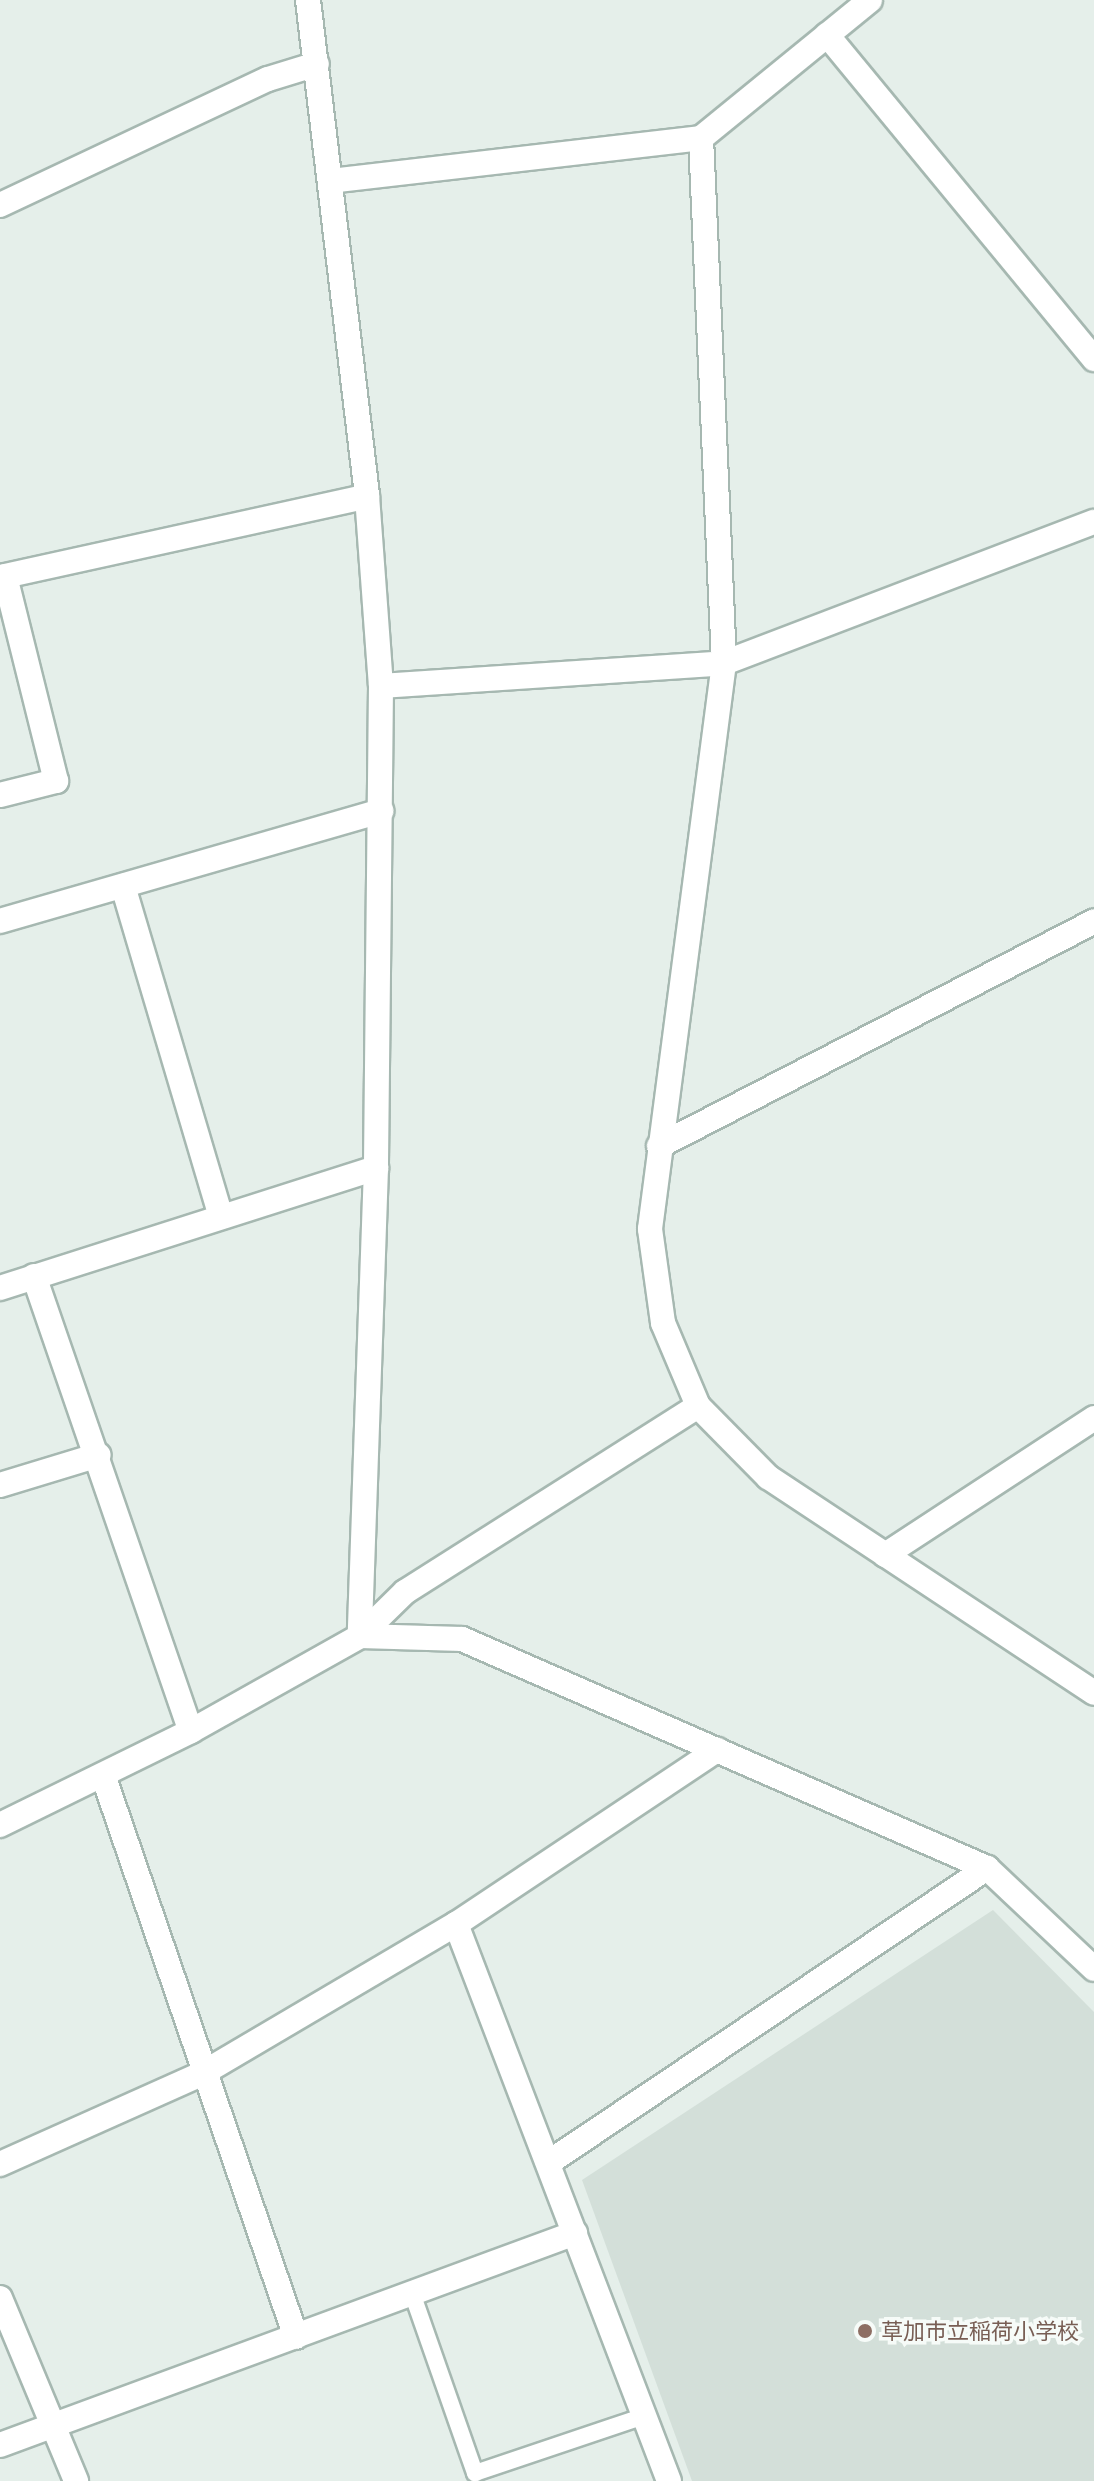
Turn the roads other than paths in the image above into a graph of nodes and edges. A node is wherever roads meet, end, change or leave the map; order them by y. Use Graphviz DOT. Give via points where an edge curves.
graph roads {
  1 [pos="308,0"];
  2 [pos="870,0"];
  3 [pos="827,35"];
  4 [pos="317,64"];
  5 [pos="701,138"];
  6 [pos="330,181"];
  7 [pos="0,205"];
  8 [pos="1094,359"];
  9 [pos="367,496"];
  10 [pos="1094,522"];
  11 [pos="2,577"];
  12 [pos="724,663"];
  13 [pos="381,686"];
  14 [pos="0,795"];
  15 [pos="381,811"];
  16 [pos="123,886"];
  17 [pos="0,921"];
  18 [pos="1094,921"];
  19 [pos="659,1146"];
  20 [pos="376,1168"];
  21 [pos="221,1217"];
  22 [pos="34,1276"];
  23 [pos="0,1288"];
  24 [pos="698,1406"];
  25 [pos="1094,1418"];
  26 [pos="99,1455"];
  27 [pos="0,1485"];
  28 [pos="885,1555"];
  29 [pos="360,1636"];
  30 [pos="1094,1693"];
  31 [pos="191,1731"];
  32 [pos="717,1750"];
  33 [pos="103,1775"];
  34 [pos="0,1825"];
  35 [pos="987,1868"];
  36 [pos="456,1924"];
  37 [pos="1094,1969"];
  38 [pos="203,2073"];
  39 [pos="548,2163"];
  40 [pos="0,2164"];
  41 [pos="575,2233"];
  42 [pos="412,2293"];
  43 [pos="0,2298"];
  44 [pos="296,2337"];
  45 [pos="644,2416"];
  46 [pos="53,2426"];
  47 [pos="0,2445"];
  48 [pos="76,2481"];
  49 [pos="669,2481"];
  1 -- 4 [label="street"];
  2 -- 3 [label="street"];
  3 -- 5 [label="street"];
  3 -- 8 [label="street"];
  4 -- 6 [label="street"];
  4 -- 7 [label="street" via="268,79"];
  5 -- 6 [label="street"];
  5 -- 12 [label="street"];
  6 -- 9 [label="street"];
  9 -- 11 [label="street"];
  9 -- 13 [label="street"];
  10 -- 12 [label="street"];
  11 -- 14 [label="street" via="56,781"];
  12 -- 13 [label="street"];
  12 -- 19 [label="street"];
  13 -- 15 [label="street"];
  15 -- 16 [label="street"];
  15 -- 20 [label="street"];
  16 -- 17 [label="street"];
  16 -- 21 [label="street"];
  18 -- 19 [label="street"];
  19 -- 24 [label="street" via="650,1229 663,1323"];
  20 -- 21 [label="street"];
  20 -- 29 [label="street"];
  21 -- 22 [label="street"];
  22 -- 23 [label="street"];
  22 -- 26 [label="street"];
  24 -- 28 [label="street" via="768,1477"];
  24 -- 29 [label="street" via="405,1592"];
  25 -- 28 [label="street"];
  26 -- 27 [label="street"];
  26 -- 31 [label="street"];
  28 -- 30 [label="street"];
  29 -- 31 [label="street"];
  29 -- 32 [label="street" via="462,1639"];
  31 -- 33 [label="street"];
  32 -- 35 [label="street"];
  32 -- 36 [label="street"];
  33 -- 34 [label="street"];
  33 -- 38 [label="street"];
  35 -- 37 [label="street"];
  35 -- 39 [label="street"];
  36 -- 38 [label="street"];
  36 -- 39 [label="street"];
  38 -- 40 [label="street"];
  38 -- 44 [label="street"];
  39 -- 41 [label="street"];
  41 -- 42 [label="street"];
  41 -- 45 [label="street"];
  42 -- 44 [label="street"];
  42 -- 45 [label="lane" via="475,2473"];
  43 -- 46 [label="street"];
  44 -- 46 [label="street"];
  45 -- 49 [label="street"];
  46 -- 47 [label="street"];
  46 -- 48 [label="street"];
}
